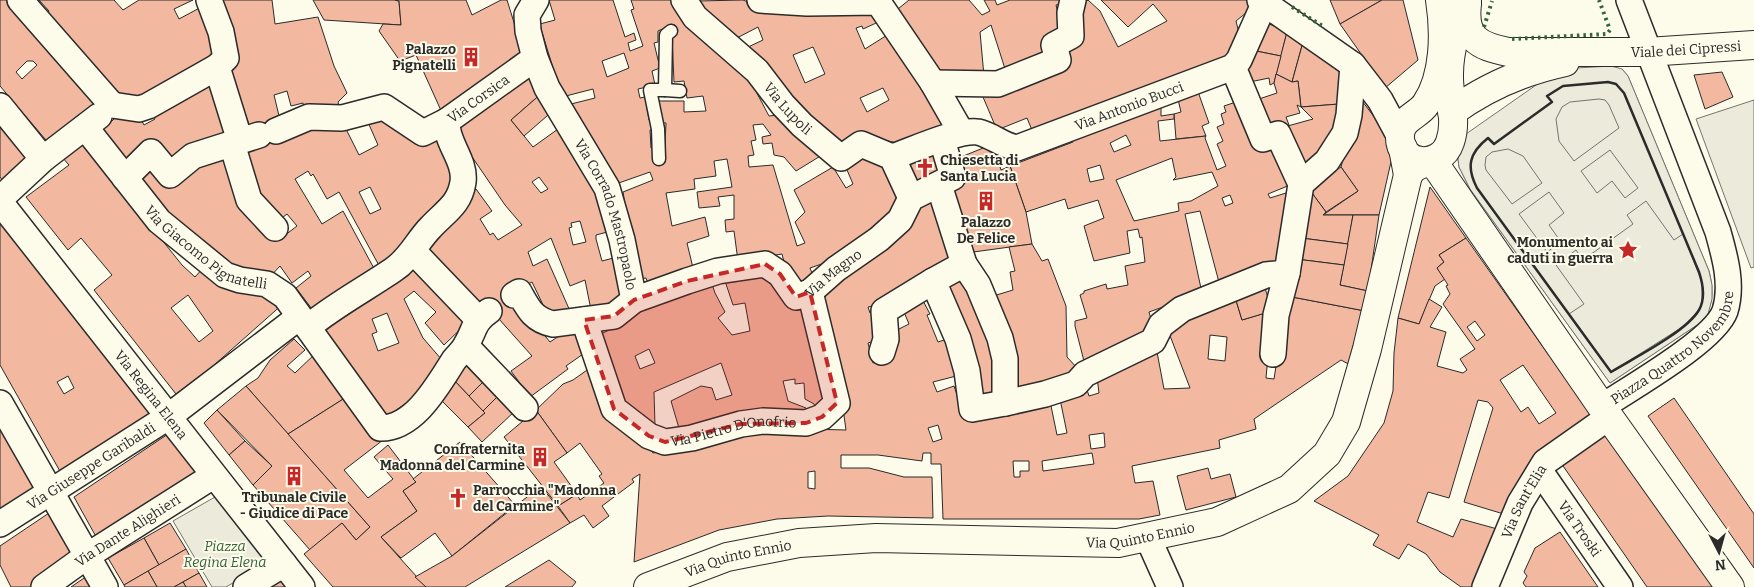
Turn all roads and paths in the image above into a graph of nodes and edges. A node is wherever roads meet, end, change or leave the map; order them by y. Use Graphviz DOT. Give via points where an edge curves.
graph roads {
  1 [pos="20,0"];
  2 [pos="209,0"];
  3 [pos="536,0"];
  4 [pos="760,0"];
  5 [pos="1073,0"];
  6 [pos="1440,0"];
  7 [pos="1467,0"];
  8 [pos="1629,0"];
  9 [pos="1262,2"];
  10 [pos="889,4"];
  11 [pos="690,13"];
  12 [pos="671,31"];
  13 [pos="1754,45"];
  14 [pos="1618,51"];
  15 [pos="1647,52"];
  16 [pos="535,58"];
  17 [pos="1353,65"];
  18 [pos="217,67"];
  19 [pos="1233,67"];
  20 [pos="933,83"];
  21 [pos="665,90"];
  22 [pos="680,91"];
  23 [pos="112,105"];
  24 [pos="0,106"];
  25 [pos="1452,112"];
  26 [pos="447,121"];
  27 [pos="85,127"];
  28 [pos="952,136"];
  29 [pos="252,138"];
  30 [pos="1409,156"];
  31 [pos="892,157"];
  32 [pos="659,158"];
  33 [pos="43,159"];
  34 [pos="125,178"];
  35 [pos="1301,184"];
  36 [pos="939,185"];
  37 [pos="911,198"];
  38 [pos="0,201"];
  39 [pos="275,228"];
  40 [pos="413,251"];
  41 [pos="964,264"];
  42 [pos="1286,273"];
  43 [pos="933,281"];
  44 [pos="810,292"];
  45 [pos="514,295"];
  46 [pos="634,300"];
  47 [pos="584,320"];
  48 [pos="303,322"];
  49 [pos="466,346"];
  50 [pos="882,352"];
  51 [pos="1273,354"];
  52 [pos="0,403"];
  53 [pos="1005,403"];
  54 [pos="525,408"];
  55 [pos="1605,412"];
  56 [pos="168,417"];
  57 [pos="1540,471"];
  58 [pos="213,476"];
  59 [pos="50,494"];
  60 [pos="0,524"];
  61 [pos="1148,538"];
  62 [pos="87,556"];
  63 [pos="284,564"];
  64 [pos="44,587"];
  65 [pos="105,587"];
  66 [pos="246,587"];
  67 [pos="302,587"];
  68 [pos="648,587"];
  69 [pos="1170,587"];
  70 [pos="1485,587"];
  71 [pos="1620,587"];
  72 [pos="1730,587"];
  1 -- 23 [label="street"];
  2 -- 18 [label="street" via="221,32 226,58"];
  3 -- 16 [label="street, Via Corrado Mastropaolo" via="527,15"];
  4 -- 10 [label="street"];
  5 -- 20 [label="street" via="1071,36 1054,45 1058,60 998,84"];
  6 -- 30 [label="street, Via Quinto Ennio" via="1444,23 1437,77 1426,104 1402,126"];
  7 -- 14 [label="street" via="1468,29 1486,48 1508,52"];
  7 -- 25 [label="street" via="1450,57 1448,76"];
  8 -- 15 [label="street, Piazza Quattro Novembre"];
  9 -- 17 [label="street"];
  9 -- 19 [label="street" via="1239,60"];
  10 -- 20 [label="street"];
  11 -- 31 [label="street, Via Lupoli" via="757,71 783,105 841,158 861,144"];
  12 -- 21 [label="lane" via="666,35"];
  13 -- 15 [label="street, Viale dei Cipressi"];
  14 -- 15 [label="street, Viale dei Cipressi"];
  14 -- 25 [label="street" via="1506,79 1470,98"];
  15 -- 55 [label="street, Piazza Quattro Novembre" via="1718,232 1726,258 1728,292 1724,312 1705,338"];
  16 -- 26 [label="street, Via Corsica"];
  16 -- 46 [label="street, Via Corrado Mastropaolo" via="547,88 608,188"];
  17 -- 30 [label="street" via="1380,100"];
  17 -- 35 [label="street" via="1345,133 1327,161"];
  18 -- 23 [label="street" via="148,106 139,109"];
  18 -- 29 [label="street"];
  19 -- 28 [label="street, Via Antonio Bucci" via="1017,148 1009,147 988,134"];
  19 -- 35 [label="street" via="1263,140 1278,134"];
  20 -- 28 [label="street"];
  21 -- 22 [label="lane"];
  21 -- 32 [label="lane" via="650,90 658,129"];
  23 -- 27 [label="street"];
  24 -- 33 [label="street"];
  25 -- 30 [label="street" via="1450,143 1441,156 1434,161"];
  26 -- 29 [label="street" via="423,133 384,107 342,118 309,117"];
  26 -- 40 [label="street, Via Corsica" via="446,129 461,163 460,198 430,227"];
  27 -- 33 [label="street"];
  27 -- 34 [label="street, Via Giacomo Pignatelli"];
  28 -- 31 [label="street"];
  28 -- 36 [label="street" via="953,178"];
  29 -- 34 [label="street" via="193,156 170,175 151,152"];
  29 -- 39 [label="street" via="249,200"];
  30 -- 55 [label="street, Piazza Quattro Novembre" via="1436,166"];
  30 -- 61 [label="street, Via Quinto Ennio" via="1364,358 1346,422 1327,454 1289,489 1253,506 1217,522"];
  31 -- 37 [label="street"];
  33 -- 38 [label="street"];
  34 -- 48 [label="street, Via Giacomo Pignatelli" via="159,221 225,275 267,284 285,296"];
  35 -- 42 [label="street"];
  36 -- 37 [label="street"];
  36 -- 41 [label="street"];
  37 -- 44 [label="street, Via Magno" via="900,220"];
  38 -- 56 [label="street, Via Regina Elena"];
  40 -- 48 [label="street, Via Corsica" via="393,270"];
  40 -- 49 [label="street" via="483,315"];
  41 -- 43 [label="street"];
  41 -- 53 [label="street" via="978,285 1000,338 1005,359"];
  42 -- 51 [label="street" via="1276,315"];
  42 -- 53 [label="street" via="1266,276 1182,309 1161,325 1153,341 1085,374 1076,384"];
  43 -- 50 [label="street" via="884,311 886,339"];
  43 -- 53 [label="street" via="958,339 967,371 972,409"];
  44 -- 46 [label="street, Via Magno" via="796,296 780,274 765,264 718,271"];
  44 -- 47 [label="street, Via Pietro D'Onofrio" via="837,403 822,417 806,423 763,421 741,424 683,440 665,442 649,436 614,409"];
  45 -- 47 [label="street, Via Corrado Mastropaolo" via="519,292 531,314 544,322"];
  46 -- 47 [label="street, Via Corrado Mastropaolo" via="614,316"];
  48 -- 49 [label="street, Via Giacomo Pignatelli" via="380,428 402,423 414,413"];
  48 -- 56 [label="street, Via Giuseppe Garibaldi"];
  49 -- 54 [label="street"];
  52 -- 59 [label="street"];
  55 -- 57 [label="street, Via Sant'Elia" via="1545,462"];
  55 -- 72 [label="street"];
  56 -- 58 [label="street, Via Regina Elena"];
  56 -- 59 [label="street, Via Giuseppe Garibaldi"];
  57 -- 70 [label="street, Via Sant'Elia" via="1520,503"];
  57 -- 71 [label="street, Via Troski"];
  58 -- 62 [label="street, Via Dante Alighieri"];
  58 -- 63 [label="street, Via Regina Elena"];
  59 -- 60 [label="street, Via Giuseppe Garibaldi"];
  59 -- 62 [label="street"];
  61 -- 68 [label="street, Via Quinto Ennio" via="1118,543 876,538 799,543 727,557"];
  61 -- 69 [label="street"];
  62 -- 64 [label="street, Via Dante Alighieri"];
  62 -- 65 [label="street"];
  63 -- 66 [label="street"];
  63 -- 67 [label="street, Via Regina Elena"];
}
